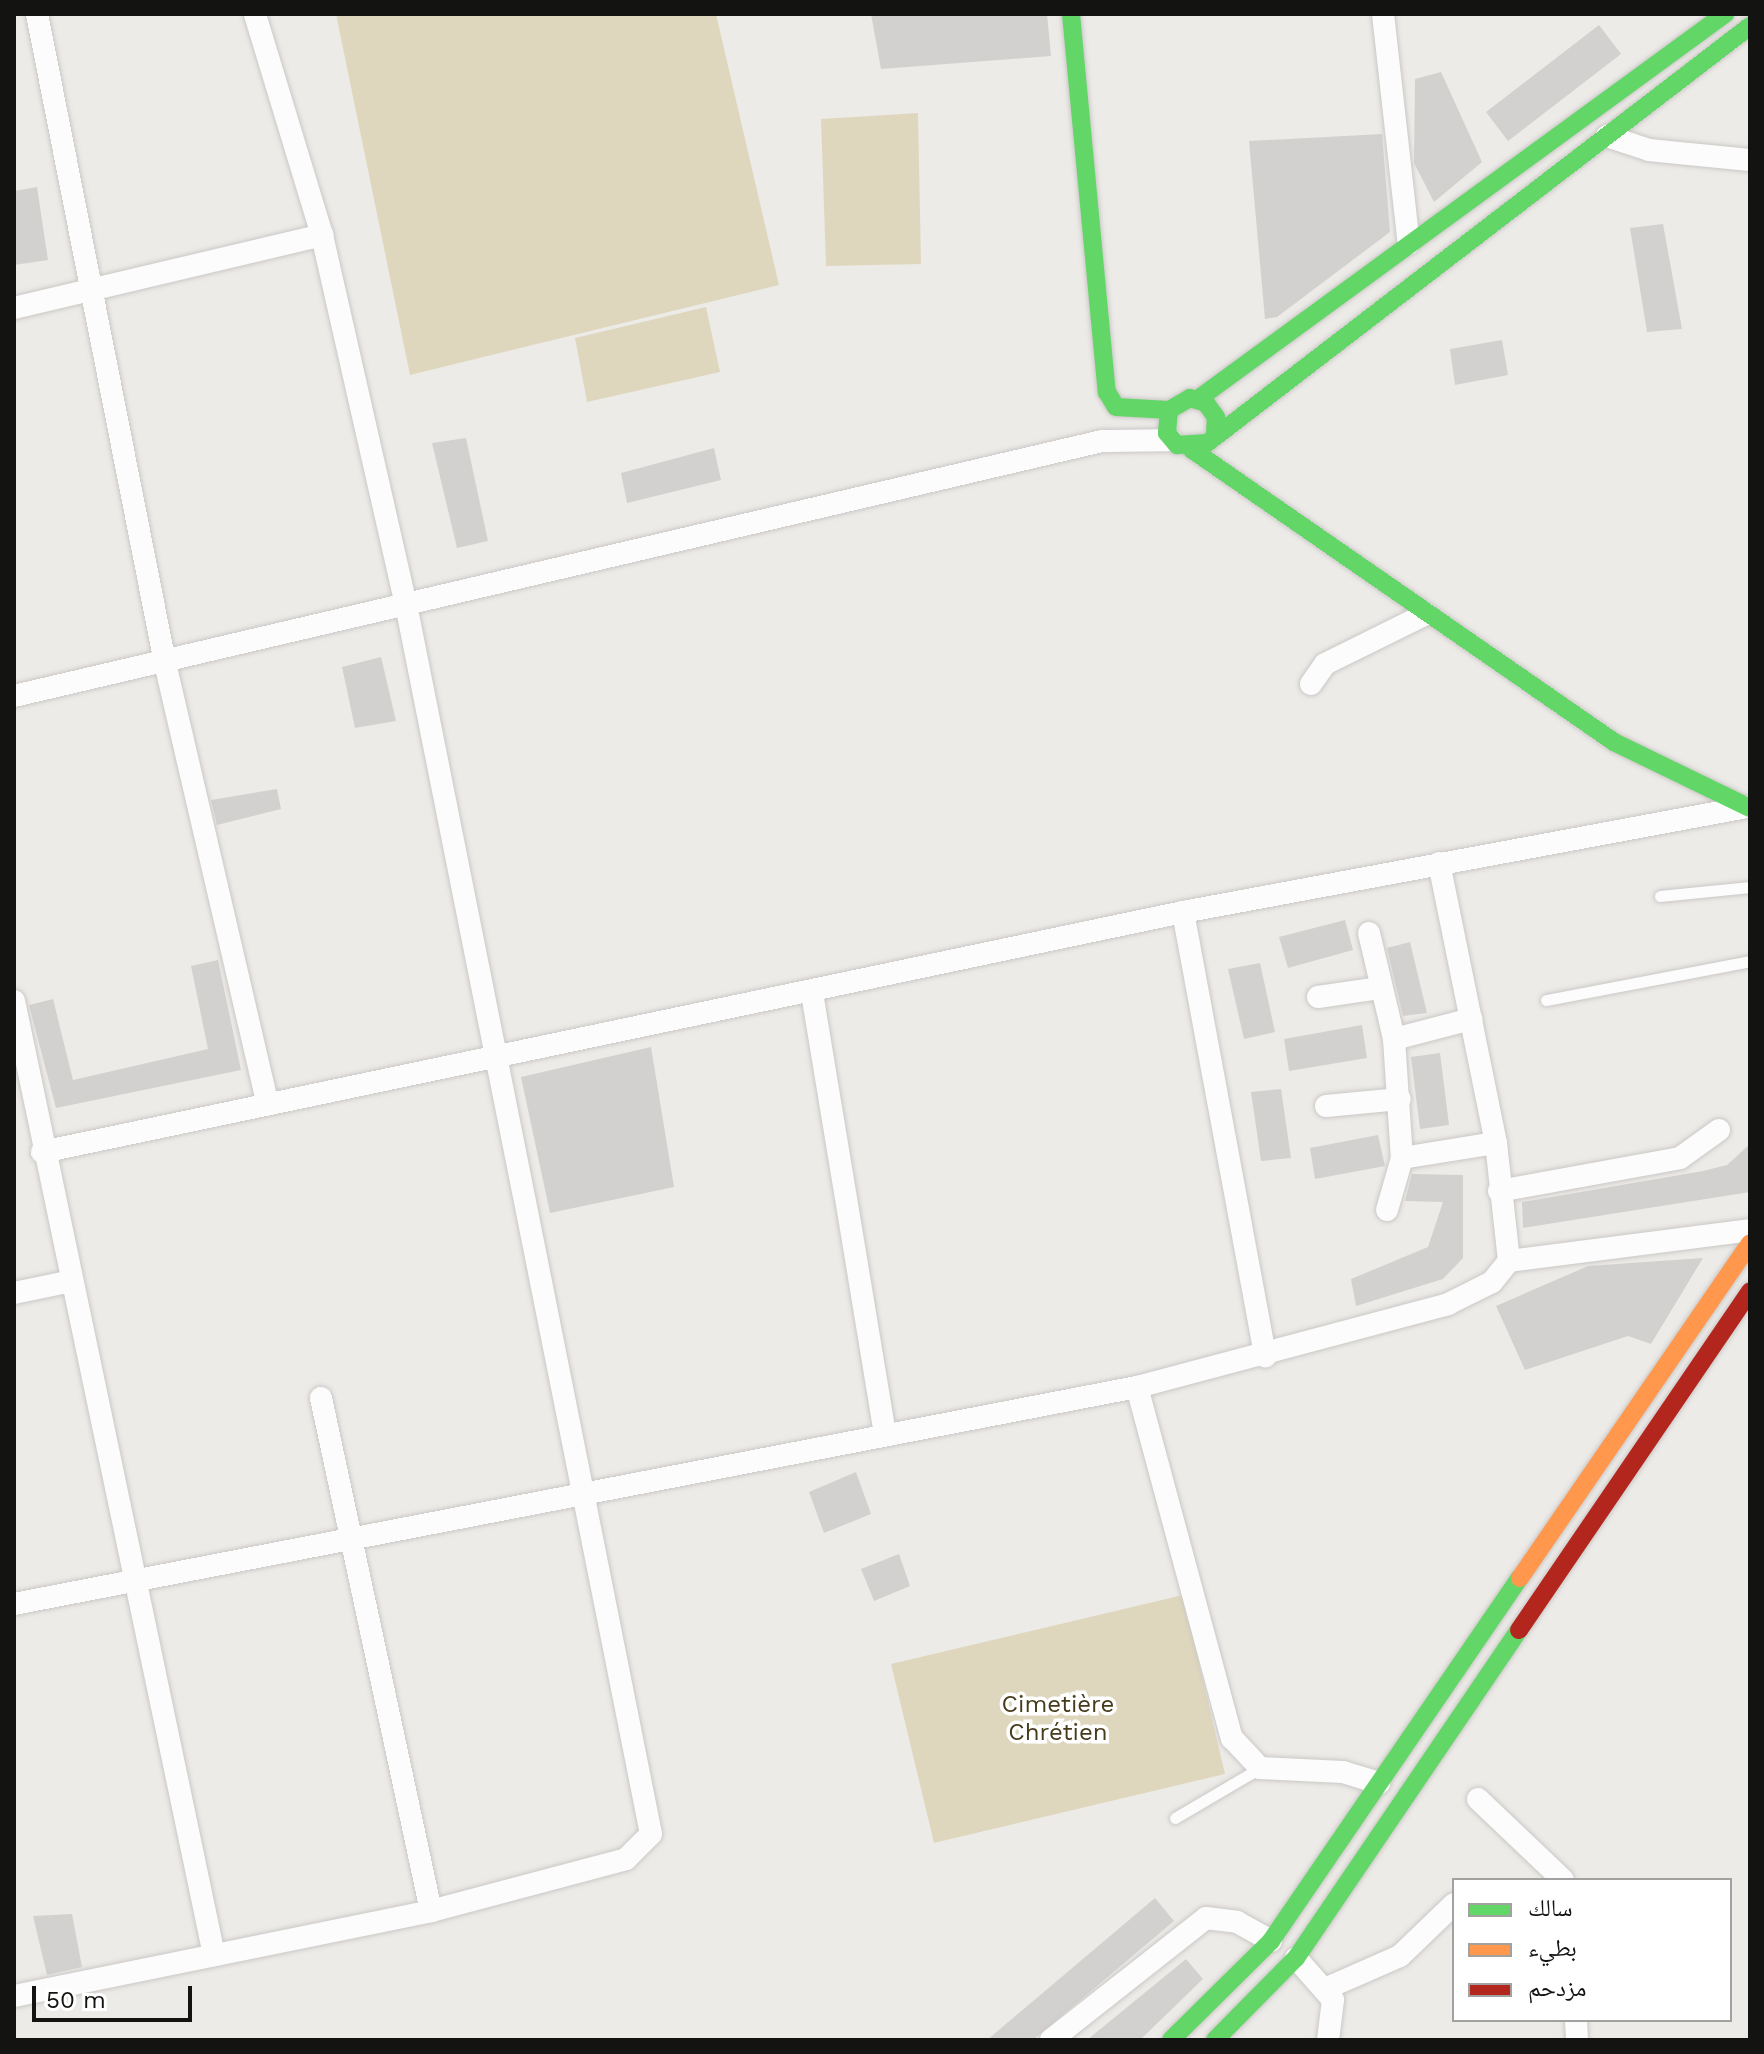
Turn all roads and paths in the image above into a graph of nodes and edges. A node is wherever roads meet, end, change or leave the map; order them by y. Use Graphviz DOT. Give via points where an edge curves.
graph roads {
  1 [pos="37,14"];
  2 [pos="255,14"];
  3 [pos="1071,14"];
  4 [pos="1383,14"];
  5 [pos="1725,14"];
  6 [pos="1750,26"];
  7 [pos="1607,136"];
  8 [pos="1750,160"];
  9 [pos="322,235"];
  10 [pos="1409,244"];
  11 [pos="89,293"];
  12 [pos="14,308"];
  13 [pos="1198,399"];
  14 [pos="1116,407"];
  15 [pos="1169,410"];
  16 [pos="1214,435"];
  17 [pos="1102,441"];
  18 [pos="1181,444"];
  19 [pos="1283,514"];
  20 [pos="406,605"];
  21 [pos="1426,614"];
  22 [pos="165,663"];
  23 [pos="1311,684"];
  24 [pos="14,696"];
  25 [pos="1748,808"];
  26 [pos="1439,863"];
  27 [pos="1750,887"];
  28 [pos="1660,896"];
  29 [pos="1183,912"];
  30 [pos="1369,933"];
  31 [pos="1750,961"];
  32 [pos="1380,988"];
  33 [pos="812,993"];
  34 [pos="1318,997"];
  35 [pos="1546,1000"];
  36 [pos="14,1001"];
  37 [pos="1471,1019"];
  38 [pos="1394,1039"];
  39 [pos="496,1059"];
  40 [pos="1400,1099"];
  41 [pos="268,1104"];
  42 [pos="1326,1106"];
  43 [pos="1719,1130"];
  44 [pos="1496,1143"];
  45 [pos="42,1152"];
  46 [pos="1402,1158"];
  47 [pos="1499,1191"];
  48 [pos="1387,1210"];
  49 [pos="1748,1245"];
  50 [pos="1509,1261"];
  51 [pos="72,1281"];
  52 [pos="1750,1291"];
  53 [pos="14,1293"];
  54 [pos="1265,1356"];
  55 [pos="1137,1387"];
  56 [pos="321,1398"];
  57 [pos="885,1432"];
  58 [pos="588,1495"];
  59 [pos="352,1540"];
  60 [pos="135,1581"];
  61 [pos="14,1604"];
  62 [pos="1260,1768"];
  63 [pos="1379,1783"];
  64 [pos="1478,1799"];
  65 [pos="1175,1818"];
  66 [pos="1560,1878"];
  67 [pos="1452,1906"];
  68 [pos="431,1911"];
  69 [pos="1271,1941"];
  70 [pos="214,1955"];
  71 [pos="1296,1958"];
  72 [pos="1327,1988"];
  73 [pos="14,1996"];
  74 [pos="1051,2040"];
  75 [pos="1171,2040"];
  76 [pos="1215,2040"];
  77 [pos="1328,2040"];
  1 -- 11 [label="street"];
  2 -- 9 [label="street"];
  3 -- 14 [label="main road" via="1107,392"];
  4 -- 10 [label="street"];
  5 -- 10 [label="main road"];
  6 -- 7 [label="main road"];
  7 -- 8 [label="street" via="1649,150"];
  7 -- 16 [label="main road"];
  9 -- 11 [label="street"];
  9 -- 20 [label="street"];
  10 -- 13 [label="main road"];
  11 -- 12 [label="street"];
  11 -- 22 [label="street"];
  13 -- 15 [label="main road"];
  13 -- 16 [label="main road" via="1216,417"];
  14 -- 15 [label="main road"];
  14 -- 17 [label="street"];
  15 -- 18 [label="main road"];
  16 -- 18 [label="main road"];
  16 -- 19 [label="main road"];
  17 -- 18 [label="street"];
  17 -- 20 [label="street"];
  18 -- 19 [label="main road"];
  19 -- 21 [label="main road"];
  20 -- 22 [label="street"];
  20 -- 39 [label="street"];
  21 -- 23 [label="street" via="1325,664"];
  21 -- 25 [label="main road" via="1614,742"];
  22 -- 24 [label="street"];
  22 -- 41 [label="street"];
  25 -- 26 [label="street"];
  26 -- 29 [label="street"];
  26 -- 37 [label="street"];
  27 -- 28 [label="lane"];
  29 -- 33 [label="street"];
  29 -- 54 [label="street"];
  30 -- 32 [label="street"];
  31 -- 35 [label="lane"];
  32 -- 34 [label="street"];
  32 -- 38 [label="street"];
  33 -- 39 [label="street"];
  33 -- 57 [label="street"];
  36 -- 45 [label="street"];
  37 -- 38 [label="street"];
  37 -- 44 [label="street"];
  38 -- 40 [label="street"];
  39 -- 41 [label="street"];
  39 -- 58 [label="street"];
  40 -- 42 [label="street"];
  40 -- 46 [label="street"];
  41 -- 45 [label="street"];
  43 -- 47 [label="street" via="1680,1158"];
  44 -- 46 [label="street"];
  44 -- 47 [label="street"];
  45 -- 51 [label="street"];
  46 -- 48 [label="street"];
  47 -- 50 [label="street"];
  49 -- 50 [label="street" via="1716,1229"];
  49 -- 63 [label="main road"];
  50 -- 54 [label="street" via="1470,1296"];
  51 -- 53 [label="street"];
  51 -- 60 [label="street"];
  52 -- 71 [label="main road"];
  54 -- 55 [label="street"];
  55 -- 57 [label="street"];
  55 -- 62 [label="street" via="1232,1738"];
  56 -- 59 [label="street"];
  57 -- 58 [label="street"];
  58 -- 59 [label="street"];
  58 -- 68 [label="street" via="653,1822 649,1840 626,1859"];
  59 -- 60 [label="street"];
  59 -- 68 [label="street"];
  60 -- 61 [label="street"];
  60 -- 70 [label="street"];
  62 -- 63 [label="street" via="1343,1772"];
  62 -- 65 [label="lane"];
  63 -- 69 [label="main road"];
  64 -- 66 [label="street"];
  67 -- 72 [label="street" via="1400,1956"];
  68 -- 70 [label="street"];
  69 -- 74 [label="street" via="1237,1922 1206,1918"];
  69 -- 75 [label="main road"];
  70 -- 73 [label="street"];
  71 -- 72 [label="street"];
  71 -- 76 [label="main road"];
  72 -- 77 [label="street" via="1334,2015"];
}
